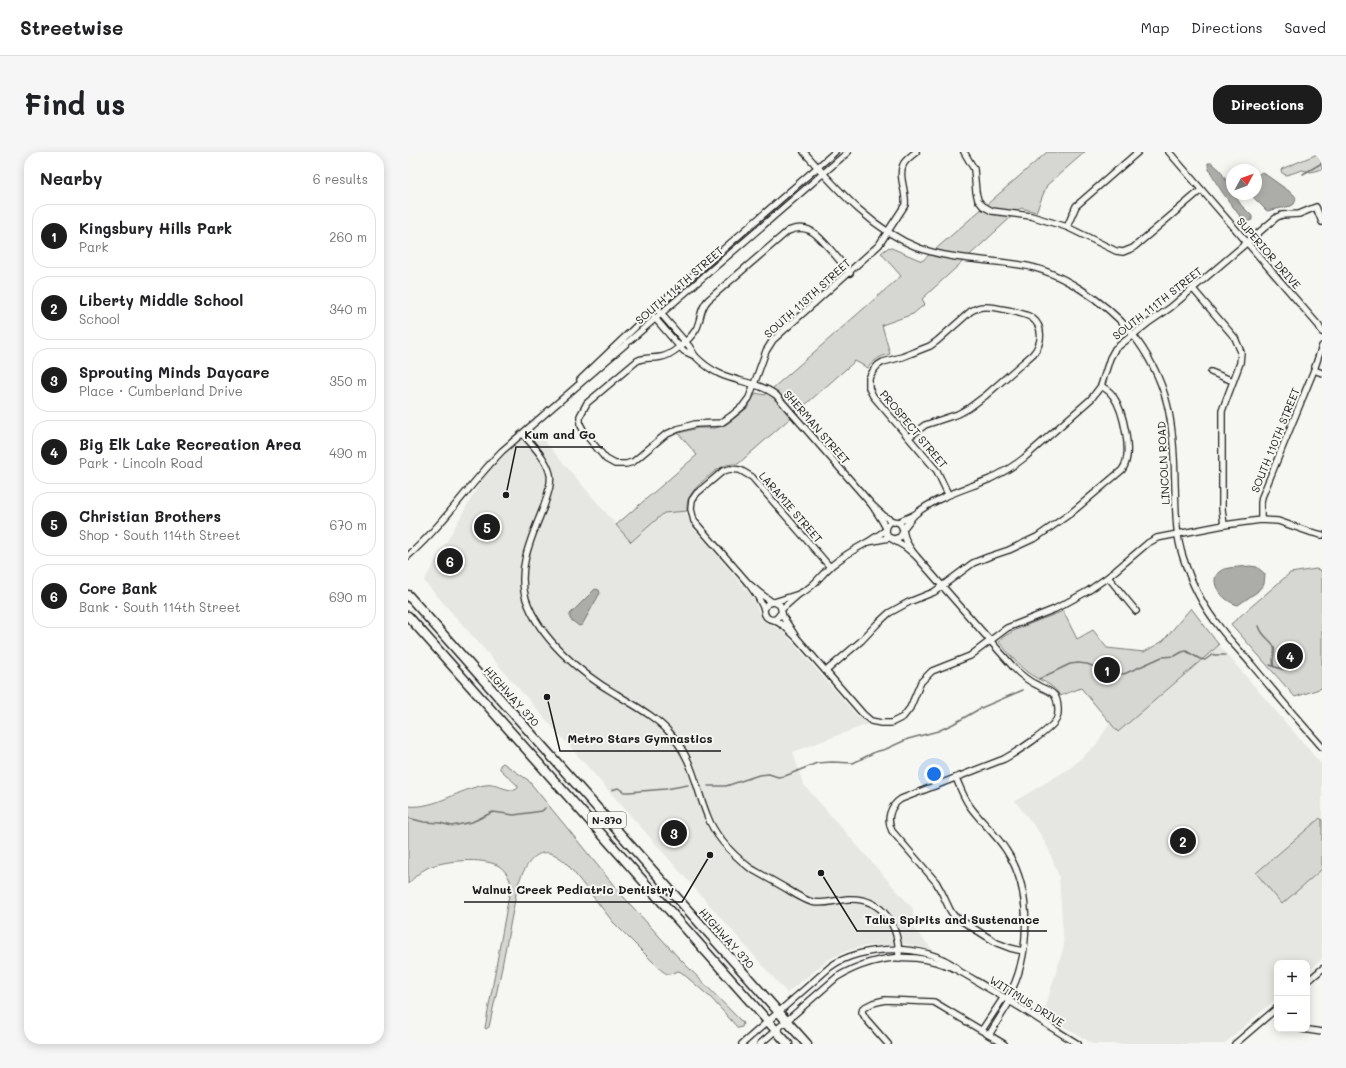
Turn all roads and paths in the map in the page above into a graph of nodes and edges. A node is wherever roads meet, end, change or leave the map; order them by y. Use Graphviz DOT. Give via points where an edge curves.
graph roads {
  1 [pos="804,152"];
  2 [pos="835,152"];
  3 [pos="848,152"];
  4 [pos="916,152"];
  5 [pos="964,152"];
  6 [pos="1138,152"];
  7 [pos="1169,152"];
  8 [pos="818,167"];
  9 [pos="823,173"];
  10 [pos="1201,190"];
  11 [pos="1322,222"];
  12 [pos="1067,227"];
  13 [pos="887,232"];
  14 [pos="1247,242"];
  15 [pos="850,273"];
  16 [pos="1193,289"];
  17 [pos="656,308"];
  18 [pos="650,313"];
  19 [pos="661,314"];
  20 [pos="655,319"];
  21 [pos="1322,332"];
  22 [pos="1133,335"];
  23 [pos="685,342"];
  24 [pos="680,346"];
  25 [pos="1322,346"];
  26 [pos="695,356"];
  27 [pos="1314,370"];
  28 [pos="1211,372"];
  29 [pos="1322,373"];
  30 [pos="1233,381"];
  31 [pos="754,385"];
  32 [pos="1101,386"];
  33 [pos="523,434"];
  34 [pos="909,437"];
  35 [pos="948,494"];
  36 [pos="872,505"];
  37 [pos="914,515"];
  38 [pos="1261,520"];
  39 [pos="896,522"];
  40 [pos="1224,525"];
  41 [pos="886,529"];
  42 [pos="903,530"];
  43 [pos="1177,534"];
  44 [pos="1322,534"];
  45 [pos="891,538"];
  46 [pos="868,542"];
  47 [pos="408,556"];
  48 [pos="916,556"];
  49 [pos="830,567"];
  50 [pos="1108,577"];
  51 [pos="748,583"];
  52 [pos="942,586"];
  53 [pos="799,594"];
  54 [pos="408,595"];
  55 [pos="773,602"];
  56 [pos="764,609"];
  57 [pos="782,611"];
  58 [pos="1136,611"];
  59 [pos="408,616"];
  60 [pos="774,620"];
  61 [pos="796,637"];
  62 [pos="990,640"];
  63 [pos="826,671"];
  64 [pos="1322,747"];
  65 [pos="956,778"];
  66 [pos="899,949"];
  67 [pos="1023,952"];
  68 [pos="899,958"];
  69 [pos="1322,969"];
  70 [pos="965,974"];
  71 [pos="1310,979"];
  72 [pos="1007,999"];
  73 [pos="779,1011"];
  74 [pos="1274,1011"];
  75 [pos="768,1021"];
  76 [pos="787,1021"];
  77 [pos="776,1030"];
  78 [pos="982,1030"];
  79 [pos="1310,1030"];
  80 [pos="1322,1032"];
  81 [pos="989,1035"];
  82 [pos="742,1044"];
  83 [pos="760,1044"];
  84 [pos="788,1044"];
  85 [pos="807,1044"];
  86 [pos="888,1044"];
  87 [pos="1004,1044"];
  88 [pos="1078,1044"];
  89 [pos="1234,1044"];
  1 -- 8 [label="street, LINCOLN ROAD"];
  2 -- 8 [label="street, SOUTH 114TH STREET"];
  3 -- 9 [label="street, SOUTH 114TH STREET"];
  4 -- 13 [label="street, SOUTH 113TH STREET" via="902,169 905,205"];
  5 -- 12 [label="street" via="974,169 976,192 983,206"];
  6 -- 12 [label="street" via="1076,206"];
  7 -- 10 [label="street, SUPERIOR DRIVE"];
  8 -- 9 [label="street, LINCOLN ROAD"];
  8 -- 17 [label="street, SOUTH 114TH STREET"];
  9 -- 13 [label="street, LINCOLN ROAD" via="860,211"];
  9 -- 19 [label="street, SOUTH 114TH STREET"];
  10 -- 12 [label="street" via="1127,251 1110,249"];
  10 -- 14 [label="street, SUPERIOR DRIVE"];
  11 -- 14 [label="street, SOUTH 111TH STREET" via="1316,207 1299,214 1282,215"];
  13 -- 15 [label="street, SOUTH 113TH STREET" via="879,245"];
  13 -- 22 [label="street, LINCOLN ROAD" via="920,248 945,255 1024,265 1060,278 1094,298"];
  14 -- 16 [label="street, SOUTH 111TH STREET"];
  14 -- 21 [label="street, SUPERIOR DRIVE"];
  15 -- 23 [label="street" via="812,231 795,228 785,233 708,300 701,311 697,328"];
  15 -- 31 [label="street, SOUTH 113TH STREET" via="773,340 766,351"];
  16 -- 22 [label="street, SOUTH 111TH STREET"];
  16 -- 30 [label="street" via="1239,345 1241,360"];
  17 -- 18 [label="street, SOUTH 114TH STREET"];
  17 -- 19 [label="street, SHERMAN STREET"];
  18 -- 20 [label="street, SHERMAN STREET"];
  18 -- 33 [label="street, SOUTH 114TH STREET"];
  19 -- 20 [label="street, SOUTH 114TH STREET"];
  19 -- 23 [label="street, SHERMAN STREET"];
  20 -- 24 [label="street, SHERMAN STREET"];
  20 -- 33 [label="street, SOUTH 114TH STREET"];
  22 -- 32 [label="street, SOUTH 111TH STREET" via="1112,353"];
  22 -- 43 [label="street, LINCOLN ROAD" via="1157,375 1170,414 1174,440"];
  23 -- 24 [label="street"];
  23 -- 26 [label="street, SHERMAN STREET"];
  24 -- 26 [label="street, SHERMAN STREET"];
  24 -- 31 [label="street, SOUTH 113TH STREET" via="664,357 643,358 633,364 587,403 581,412 580,424 606,460 620,465 633,462 665,435 678,429 727,420 745,404"];
  25 -- 27 [label="street"];
  26 -- 31 [label="street, SHERMAN STREET" via="721,375"];
  27 -- 29 [label="street"];
  27 -- 38 [label="street, SOUTH 110TH STREET" via="1262,497"];
  28 -- 30 [label="street"];
  30 -- 40 [label="street" via="1222,411"];
  31 -- 36 [label="street, SHERMAN STREET" via="772,392 780,399"];
  32 -- 35 [label="street, SOUTH 111TH STREET" via="1091,399 1015,465 991,478"];
  32 -- 52 [label="street" via="1115,398 1123,421 1127,453 1123,468 1077,508 1046,530 1017,547 973,563"];
  33 -- 47 [label="street, SOUTH 114TH STREET" via="489,464 443,522"];
  33 -- 66 [label="street" via="545,463 550,475 550,488 528,551 523,574 525,597 534,619 567,657 588,676 654,718 670,734 689,762 713,828 722,842 742,862 810,901 828,903 854,899 878,907 893,925"];
  34 -- 34 [label="street, PROSPECT STREET" via="872,396 869,386 870,375 876,367 934,343 978,308 987,307 1022,314 1035,321 1041,339 1033,354 974,405 958,414 925,425"];
  34 -- 35 [label="street, PROSPECT STREET" via="937,471"];
  35 -- 37 [label="street, SOUTH 111TH STREET"];
  36 -- 39 [label="street, SHERMAN STREET" via="884,516"];
  36 -- 41 [label="street, SHERMAN STREET"];
  37 -- 39 [label="street, SOUTH 111TH STREET"];
  37 -- 42 [label="street, SOUTH 111TH STREET"];
  38 -- 40 [label="street"];
  38 -- 44 [label="street"];
  39 -- 41 [label="street" via="889,524"];
  39 -- 42 [label="street" via="902,525"];
  40 -- 43 [label="street"];
  41 -- 45 [label="street" via="886,535"];
  41 -- 46 [label="street"];
  42 -- 45 [label="street" via="900,537"];
  42 -- 48 [label="street" via="907,543"];
  43 -- 50 [label="street" via="1152,540"];
  43 -- 64 [label="street, LINCOLN ROAD" via="1189,576 1215,621"];
  45 -- 46 [label="street"];
  45 -- 48 [label="street"];
  46 -- 49 [label="street"];
  48 -- 52 [label="street"];
  49 -- 51 [label="street, LARAMIE STREET" via="748,474 730,469 720,473 694,497 691,509 693,517"];
  49 -- 53 [label="street" via="812,587"];
  50 -- 58 [label="street"];
  50 -- 62 [label="street" via="1064,604 1007,628"];
  51 -- 55 [label="street"];
  51 -- 56 [label="street"];
  52 -- 62 [label="street"];
  52 -- 63 [label="street" via="884,616 861,641"];
  53 -- 55 [label="street"];
  53 -- 57 [label="street"];
  54 -- 73 [label="highway, HIGHWAY 370 / N-370"];
  55 -- 56 [label="street" via="766,604"];
  55 -- 57 [label="street" via="780,605"];
  56 -- 60 [label="street" via="766,617"];
  57 -- 60 [label="street" via="779,618"];
  57 -- 61 [label="street"];
  59 -- 75 [label="highway, N-370"];
  60 -- 61 [label="street"];
  61 -- 63 [label="street"];
  62 -- 63 [label="street" via="970,656 928,674 918,687 906,714 891,723 881,724 867,718"];
  62 -- 65 [label="street" via="1022,676 1055,696 1057,718 1050,727 1016,753"];
  65 -- 67 [label="street" via="968,803 1002,843 1016,868 1024,905"];
  65 -- 67 [label="street" via="899,800 892,808 890,827 938,885 954,916 997,943"];
  66 -- 68 [label="street"];
  66 -- 70 [label="street, WITTMUS DRIVE" via="939,956"];
  66 -- 73 [label="street, WITTMUS DRIVE" via="875,951 838,961"];
  67 -- 72 [label="street"];
  68 -- 70 [label="street, WITTMUS DRIVE" via="936,962"];
  68 -- 76 [label="street, WITTMUS DRIVE" via="878,960 852,968 837,977"];
  69 -- 71 [label="street"];
  70 -- 72 [label="street, WITTMUS DRIVE"];
  72 -- 78 [label="street"];
  72 -- 81 [label="street"];
  72 -- 88 [label="street, WITTMUS DRIVE"];
  73 -- 75 [label="street, WITTMUS DRIVE"];
  73 -- 76 [label="highway, HIGHWAY 370 / N-370"];
  74 -- 89 [label="street"];
  75 -- 77 [label="highway, N-370"];
  75 -- 82 [label="street, WITTMUS DRIVE"];
  76 -- 77 [label="street, WITTMUS DRIVE"];
  76 -- 85 [label="highway, HIGHWAY 370 / N-370"];
  77 -- 83 [label="street, WITTMUS DRIVE"];
  77 -- 84 [label="highway, N-370"];
  78 -- 81 [label="street"];
  78 -- 86 [label="street" via="934,1002 885,1000 863,1008 862,1012"];
  79 -- 80 [label="street"];
  81 -- 87 [label="street"];
}
